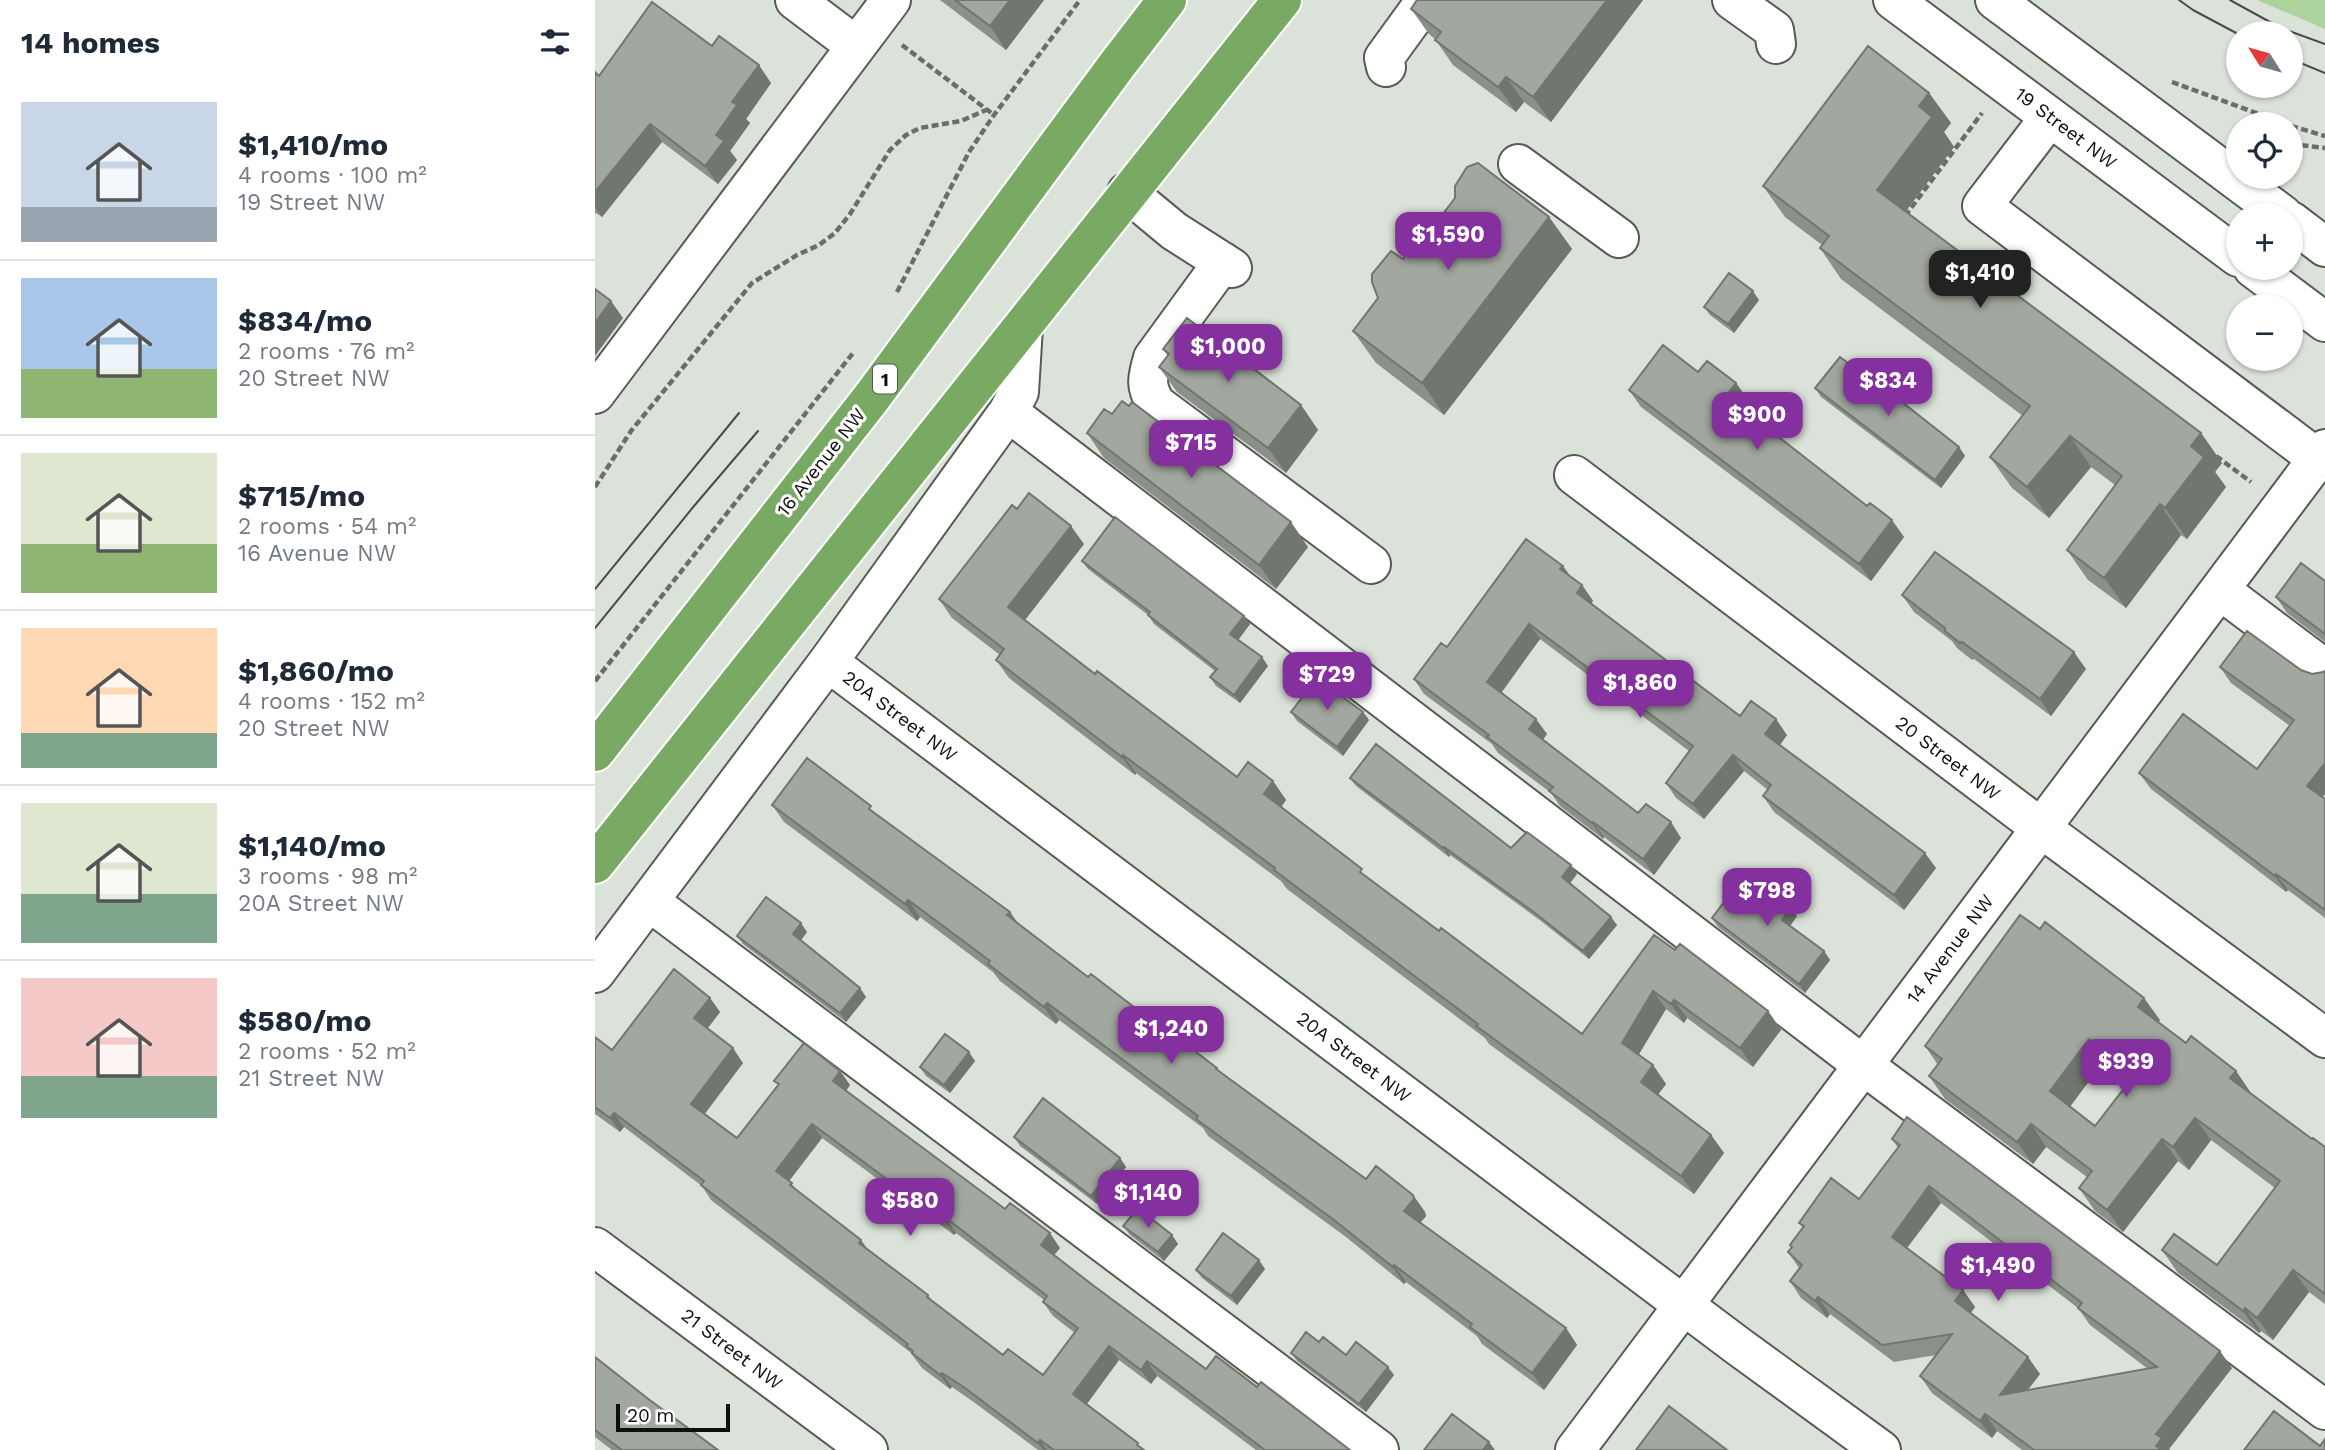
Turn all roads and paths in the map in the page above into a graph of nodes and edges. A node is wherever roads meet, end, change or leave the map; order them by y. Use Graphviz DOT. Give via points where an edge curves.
graph roads {
  1 [pos="795,0"];
  2 [pos="1080,0"];
  3 [pos="1167,0"];
  4 [pos="1282,0"];
  5 [pos="1426,0"];
  6 [pos="1733,0"];
  7 [pos="1893,0"];
  8 [pos="1995,0"];
  9 [pos="873,23"];
  10 [pos="1776,44"];
  11 [pos="1386,66"];
  12 [pos="2162,79"];
  13 [pos="986,110"];
  14 [pos="2255,112"];
  15 [pos="994,114"];
  16 [pos="2050,117"];
  17 [pos="2303,130"];
  18 [pos="2325,136"];
  19 [pos="2303,145"];
  20 [pos="2325,148"];
  21 [pos="1518,164"];
  22 [pos="1128,192"];
  23 [pos="2267,203"];
  24 [pos="2303,230"];
  25 [pos="1619,238"];
  26 [pos="2325,247"];
  27 [pos="2226,248"];
  28 [pos="2269,280"];
  29 [pos="893,298"];
  30 [pos="2325,322"];
  31 [pos="1023,327"];
  32 [pos="856,348"];
  33 [pos="595,394"];
  34 [pos="1008,412"];
  35 [pos="2321,454"];
  36 [pos="1574,475"];
  37 [pos="595,487"];
  38 [pos="1371,564"];
  39 [pos="2220,590"];
  40 [pos="828,662"];
  41 [pos="2325,669"];
  42 [pos="595,681"];
  43 [pos="595,752"];
  44 [pos="2041,828"];
  45 [pos="595,864"];
  46 [pos="650,901"];
  47 [pos="595,973"];
  48 [pos="2325,1038"];
  49 [pos="1863,1065"];
  50 [pos="595,1247"];
  51 [pos="1683,1305"];
  52 [pos="2325,1410"];
  53 [pos="868,1450"];
  54 [pos="1379,1450"];
  55 [pos="1575,1450"];
  56 [pos="1881,1450"];
  1 -- 9 [label="street"];
  2 -- 15 [label="path"];
  3 -- 43 [label="highway, 16 Avenue NW / 1" via="872,397"];
  4 -- 22 [label="highway"];
  5 -- 11 [label="street" via="1384,58"];
  6 -- 10 [label="street" via="1774,30"];
  7 -- 16 [label="street, 19 Street NW"];
  8 -- 23 [label="street"];
  9 -- 13 [label="path"];
  9 -- 33 [label="street"];
  12 -- 14 [label="path"];
  13 -- 15 [label="path"];
  13 -- 37 [label="path" via="906,135 890,150 835,233 752,283 631,431"];
  15 -- 29 [label="path" via="947,192"];
  16 -- 27 [label="street, 19 Street NW"];
  16 -- 35 [label="street" via="1982,206"];
  17 -- 18 [label="path"];
  19 -- 20 [label="path"];
  21 -- 25 [label="street" via="1575,188"];
  22 -- 31 [label="highway"];
  22 -- 38 [label="street" via="1174,231 1228,265 1153,358 1148,390 1156,404"];
  24 -- 26 [label="street"];
  28 -- 30 [label="street"];
  31 -- 34 [label="street" via="1019,392"];
  31 -- 45 [label="highway"];
  32 -- 42 [label="path"];
  34 -- 40 [label="street"];
  34 -- 49 [label="street"];
  35 -- 39 [label="street, 14 Avenue NW"];
  36 -- 44 [label="street, 20 Street NW"];
  39 -- 41 [label="street"];
  39 -- 44 [label="street, 14 Avenue NW"];
  40 -- 46 [label="street"];
  40 -- 51 [label="street, 20A Street NW"];
  44 -- 48 [label="street, 20 Street NW"];
  44 -- 49 [label="street, 14 Avenue NW"];
  46 -- 47 [label="street"];
  46 -- 54 [label="street"];
  49 -- 51 [label="street, 14 Avenue NW"];
  49 -- 52 [label="street"];
  50 -- 53 [label="street, 21 Street NW"];
  51 -- 55 [label="street, 14 Avenue NW"];
  51 -- 56 [label="street, 20A Street NW"];
}
